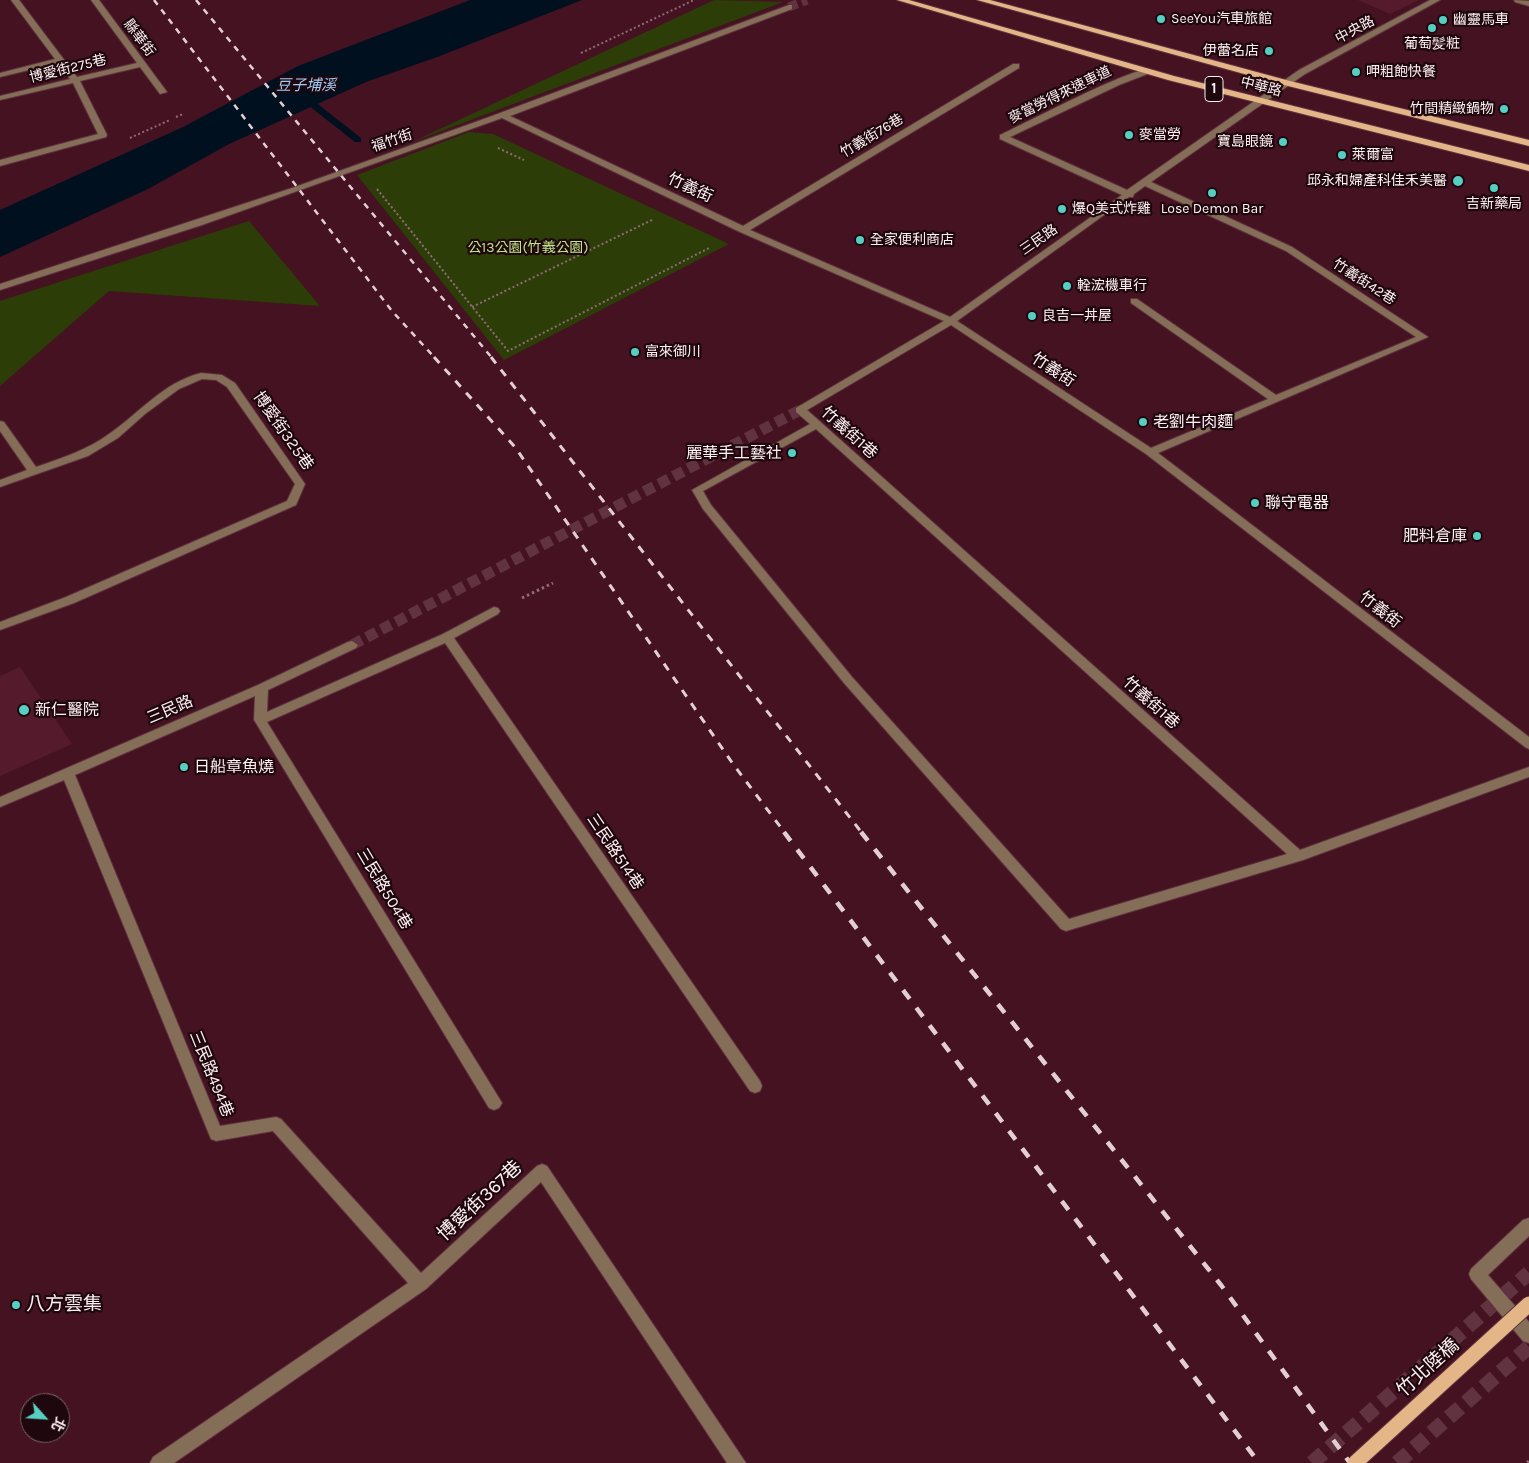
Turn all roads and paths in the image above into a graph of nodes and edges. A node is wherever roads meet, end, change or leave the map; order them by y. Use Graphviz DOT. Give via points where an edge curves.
graph roads {
  1 [pos="16,0"];
  2 [pos="95,0"];
  3 [pos="901,0"];
  4 [pos="981,0"];
  5 [pos="1436,0"];
  6 [pos="1518,0"];
  7 [pos="1529,4"];
  8 [pos="789,7"];
  9 [pos="60,60"];
  10 [pos="142,64"];
  11 [pos="1016,66"];
  12 [pos="1147,71"];
  13 [pos="0,75"];
  14 [pos="74,80"];
  15 [pos="1287,83"];
  16 [pos="163,92"];
  17 [pos="0,98"];
  18 [pos="1261,102"];
  19 [pos="504,116"];
  20 [pos="1529,143"];
  21 [pos="497,148"];
  22 [pos="0,163"];
  23 [pos="532,164"];
  24 [pos="1529,168"];
  25 [pos="1146,183"];
  26 [pos="375,186"];
  27 [pos="1130,195"];
  28 [pos="644,216"];
  29 [pos="742,230"];
  30 [pos="702,243"];
  31 [pos="0,287"];
  32 [pos="1134,301"];
  33 [pos="472,307"];
  34 [pos="951,321"];
  35 [pos="1275,399"];
  36 [pos="800,410"];
  37 [pos="0,424"];
  38 [pos="816,425"];
  39 [pos="1150,452"];
  40 [pos="34,472"];
  41 [pos="0,484"];
  42 [pos="494,611"];
  43 [pos="0,626"];
  44 [pos="447,637"];
  45 [pos="352,645"];
  46 [pos="262,688"];
  47 [pos="260,720"];
  48 [pos="1529,744"];
  49 [pos="68,772"];
  50 [pos="1529,772"];
  51 [pos="0,802"];
  52 [pos="1298,856"];
  53 [pos="754,1086"];
  54 [pos="494,1103"];
  55 [pos="1529,1225"];
  56 [pos="420,1284"];
  57 [pos="1529,1304"];
  58 [pos="1529,1335"];
  59 [pos="159,1463"];
  60 [pos="737,1463"];
  61 [pos="1356,1463"];
  1 -- 9 [label="street"];
  2 -- 10 [label="street, 縣華街"];
  3 -- 12 [label="main road, 中華路 / 1"];
  4 -- 15 [label="main road, 中華路 / 1"];
  5 -- 15 [label="street, 中央路"];
  6 -- 7 [label="street"];
  8 -- 19 [label="street, 福竹街"];
  9 -- 13 [label="street"];
  9 -- 14 [label="street"];
  10 -- 14 [label="street, 博愛街275巷"];
  10 -- 16 [label="street, 縣華街"];
  11 -- 29 [label="street, 竹義街76巷"];
  12 -- 18 [label="main road, 中華路 / 1"];
  12 -- 27 [label="street, 麥當勞得來速車道" via="1004,137"];
  14 -- 17 [label="street, 博愛街275巷"];
  14 -- 22 [label="street" via="103,135"];
  15 -- 18 [label="street, 三民路"];
  15 -- 20 [label="main road, 中華路 / 1"];
  18 -- 24 [label="main road, 中華路 / 1"];
  18 -- 25 [label="street, 三民路"];
  19 -- 29 [label="street, 竹義街"];
  19 -- 31 [label="street, 福竹街" via="94,258"];
  21 -- 23 [label="path"];
  25 -- 27 [label="street, 三民路"];
  25 -- 35 [label="street, 竹義街42巷" via="1289,249 1423,337"];
  26 -- 33 [label="path"];
  27 -- 34 [label="street, 三民路"];
  28 -- 33 [label="path" via="652,220"];
  29 -- 34 [label="street, 竹義街"];
  30 -- 33 [label="path" via="710,247 508,351"];
  32 -- 35 [label="street"];
  34 -- 36 [label="street, 三民路"];
  34 -- 39 [label="street, 竹義街"];
  35 -- 39 [label="street, 竹義街42巷"];
  36 -- 38 [label="street, 竹義街1巷"];
  37 -- 40 [label="street"];
  38 -- 52 [label="street, 竹義街1巷"];
  38 -- 52 [label="street" via="697,490 707,507 848,680 1066,925"];
  39 -- 48 [label="street, 竹義街"];
  40 -- 41 [label="street, 博愛街325巷"];
  40 -- 43 [label="street, 博愛街325巷" via="84,454 114,436 175,387 201,376 218,377 231,385 300,484 292,503 268,515 70,600"];
  42 -- 44 [label="street"];
  44 -- 47 [label="street"];
  44 -- 53 [label="street, 三民路514巷"];
  45 -- 46 [label="street, 三民路"];
  46 -- 47 [label="street"];
  46 -- 49 [label="street, 三民路"];
  47 -- 54 [label="street, 三民路504巷"];
  49 -- 51 [label="street, 三民路"];
  49 -- 56 [label="street, 三民路494巷" via="216,1134 276,1124"];
  50 -- 52 [label="street"];
  55 -- 58 [label="street" via="1477,1274"];
  56 -- 59 [label="street, 博愛街367巷"];
  56 -- 60 [label="street, 博愛街367巷" via="542,1171"];
  57 -- 61 [label="main road, 竹北陸橋, bridge"];
}
